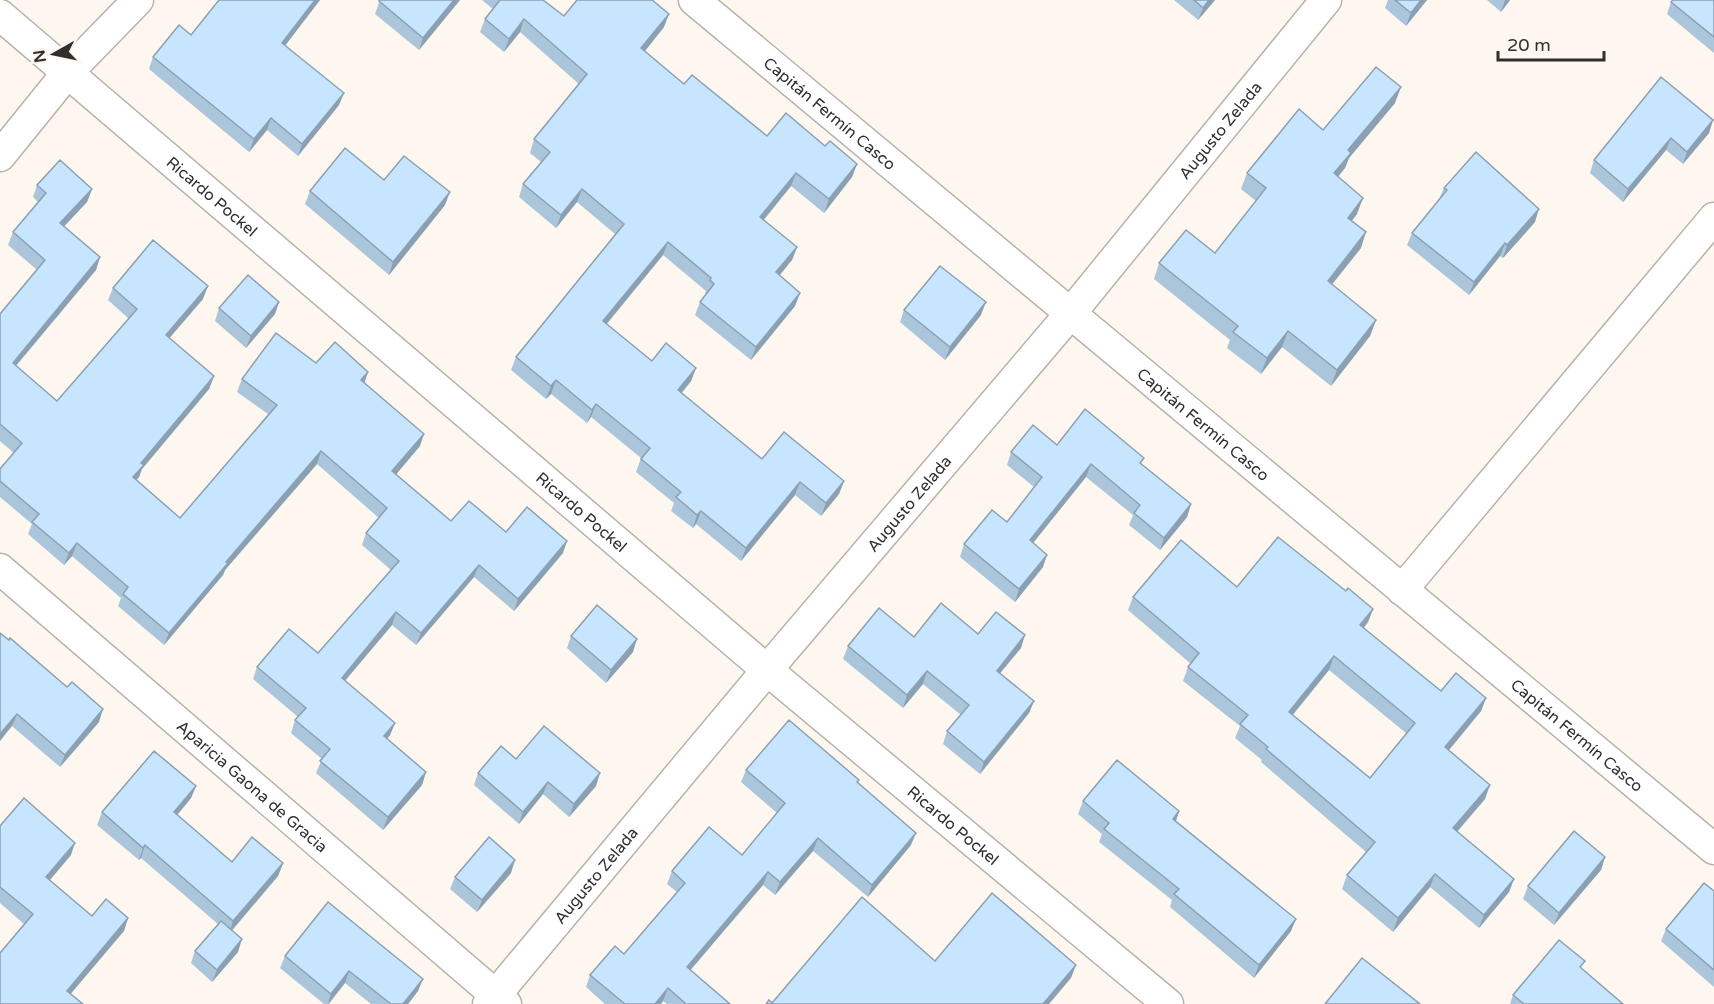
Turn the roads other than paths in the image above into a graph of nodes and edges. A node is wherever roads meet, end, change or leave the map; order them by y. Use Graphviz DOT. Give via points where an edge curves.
graph roads {
  1 [pos="138,0"];
  2 [pos="694,0"];
  3 [pos="1314,4"];
  4 [pos="0,15"];
  5 [pos="68,72"];
  6 [pos="0,156"];
  7 [pos="1714,218"];
  8 [pos="1070,314"];
  9 [pos="0,569"];
  10 [pos="1402,590"];
  11 [pos="767,670"];
  12 [pos="1714,849"];
  13 [pos="497,1001"];
  14 [pos="1168,1004"];
  1 -- 5 [label="street"];
  2 -- 8 [label="street, Capitán Fermín Casco"];
  3 -- 8 [label="street, Augusto Zelada"];
  4 -- 5 [label="street, Ricardo Pockel"];
  5 -- 6 [label="street"];
  5 -- 11 [label="street, Ricardo Pockel"];
  7 -- 10 [label="street"];
  8 -- 10 [label="street, Capitán Fermín Casco"];
  8 -- 11 [label="street, Augusto Zelada"];
  9 -- 13 [label="street, Aparicia Gaona de Gracia"];
  10 -- 12 [label="street, Capitán Fermín Casco"];
  11 -- 13 [label="street, Augusto Zelada"];
  11 -- 14 [label="street, Ricardo Pockel"];
}
